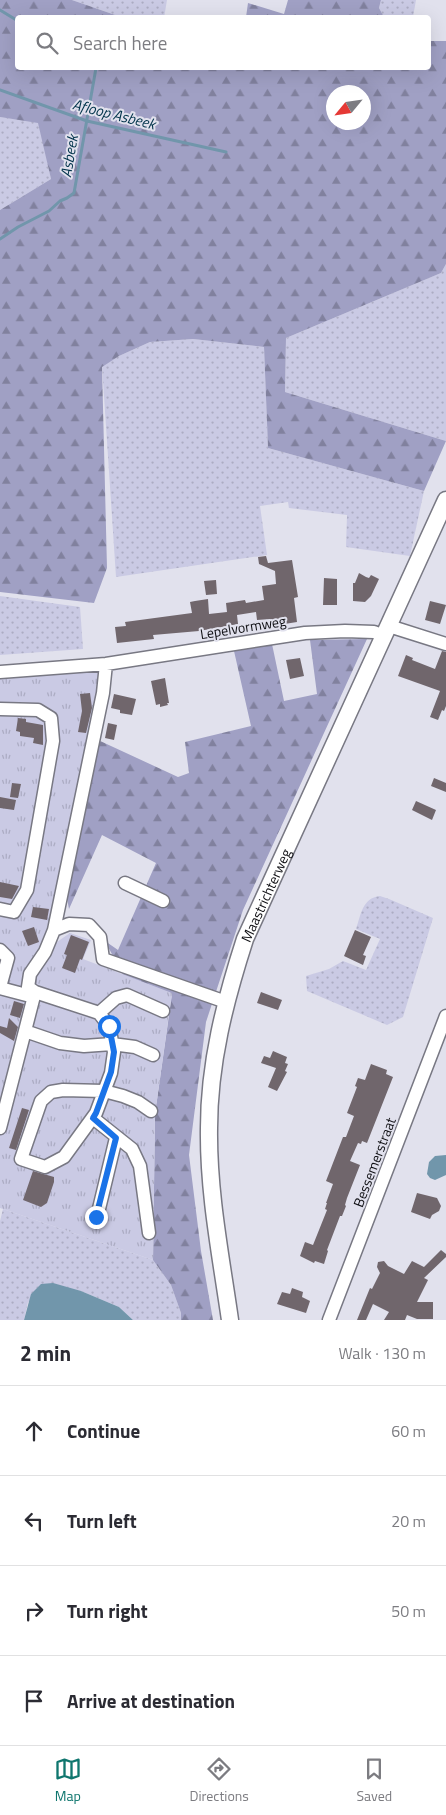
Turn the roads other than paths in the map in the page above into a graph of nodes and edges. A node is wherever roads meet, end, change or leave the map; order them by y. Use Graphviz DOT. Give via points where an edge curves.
graph roads {
  1 [pos="446,500"];
  2 [pos="386,631"];
  3 [pos="446,644"];
  4 [pos="106,664"];
  5 [pos="0,672"];
  6 [pos="0,709"];
  7 [pos="125,883"];
  8 [pos="163,901"];
  9 [pos="0,909"];
  10 [pos="54,930"];
  11 [pos="0,950"];
  12 [pos="0,987"];
  13 [pos="35,994"];
  14 [pos="226,1002"];
  15 [pos="163,1011"];
  16 [pos="99,1013"];
  17 [pos="446,1016"];
  18 [pos="25,1031"];
  19 [pos="112,1044"];
  20 [pos="153,1055"];
  21 [pos="104,1091"];
  22 [pos="151,1111"];
  23 [pos="93,1118"];
  24 [pos="0,1128"];
  25 [pos="116,1138"];
  26 [pos="96,1217"];
  27 [pos="149,1233"];
  28 [pos="230,1320"];
  29 [pos="330,1320"];
  1 -- 2 [label="main road, Maastrichterweg"];
  2 -- 3 [label="street, Lepelvormweg"];
  2 -- 4 [label="street, Lepelvormweg" via="305,633"];
  2 -- 14 [label="main road, Maastrichterweg" via="245,939"];
  4 -- 5 [label="street, Lepelvormweg"];
  4 -- 10 [label="street" via="103,693"];
  6 -- 9 [label="street" via="38,710 51,718 53,741 26,890 14,912"];
  7 -- 8 [label="street"];
  10 -- 13 [label="street" via="45,952 30,974 28,987"];
  10 -- 14 [label="street" via="69,924 89,925 100,936 103,960"];
  11 -- 12 [label="street" via="8,958"];
  12 -- 13 [label="street"];
  13 -- 16 [label="street"];
  13 -- 18 [label="street"];
  14 -- 28 [label="main road, Maastrichterweg" via="214,1056 209,1128 212,1193"];
  15 -- 16 [label="street" via="127,995 116,998"];
  16 -- 19 [label="street" via="109,1026"];
  17 -- 29 [label="street, Bessemerstraat"];
  18 -- 19 [label="street" via="60,1043 84,1046"];
  18 -- 24 [label="street"];
  19 -- 20 [label="street" via="135,1047"];
  19 -- 21 [label="street" via="111,1072"];
  21 -- 22 [label="street" via="138,1102"];
  21 -- 23 [label="street"];
  21 -- 23 [label="street" via="51,1092 41,1101 21,1159 45,1167 55,1163 64,1157"];
  23 -- 25 [label="street"];
  25 -- 26 [label="street"];
  25 -- 27 [label="street" via="132,1149 140,1166"];
}
